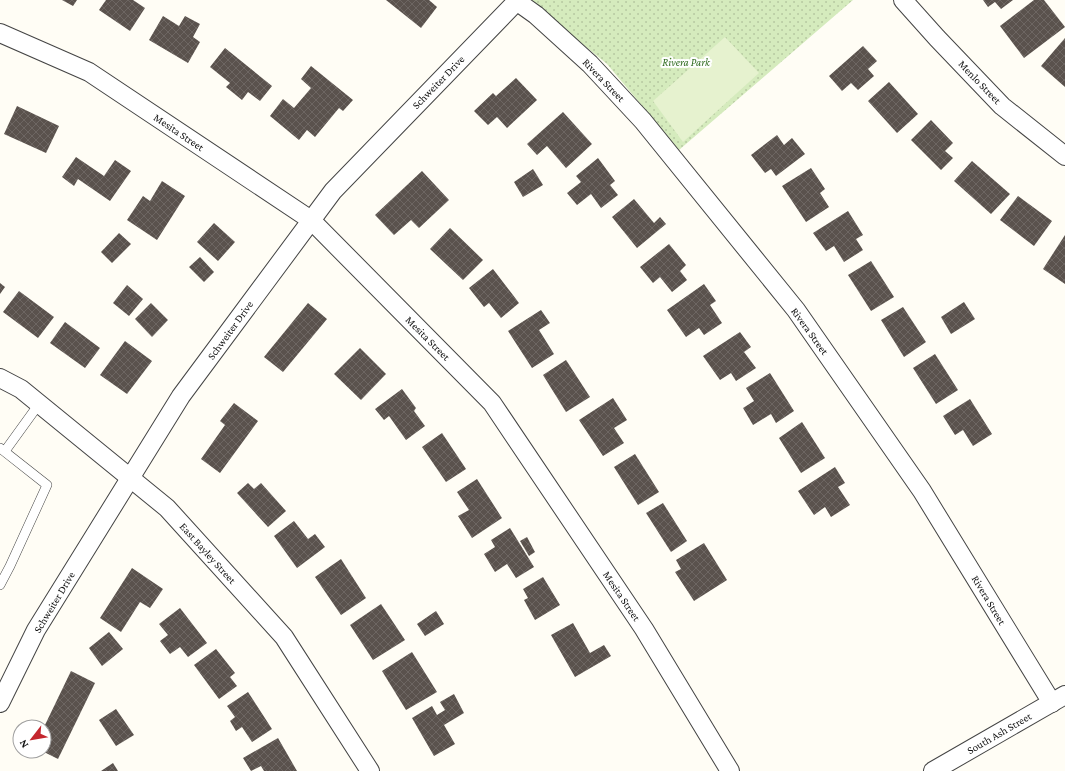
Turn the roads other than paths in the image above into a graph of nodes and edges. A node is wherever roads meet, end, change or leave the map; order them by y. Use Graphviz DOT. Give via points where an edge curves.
graph roads {
  1 [pos="517,0"];
  2 [pos="903,0"];
  3 [pos="0,33"];
  4 [pos="1065,156"];
  5 [pos="311,220"];
  6 [pos="0,378"];
  7 [pos="39,404"];
  8 [pos="3,450"];
  9 [pos="130,478"];
  10 [pos="0,585"];
  11 [pos="1058,699"];
  12 [pos="0,703"];
  13 [pos="370,771"];
  14 [pos="730,771"];
  15 [pos="932,771"];
  1 -- 5 [label="street, Schweiter Drive" via="333,191"];
  1 -- 11 [label="street, Rivera Street" via="590,64 643,121 796,310 922,491"];
  2 -- 4 [label="street, Menlo Street" via="1002,106"];
  3 -- 5 [label="street, Mesita Street" via="89,72"];
  5 -- 9 [label="street, Schweiter Drive" via="181,396"];
  5 -- 14 [label="street, Mesita Street" via="492,403 644,629"];
  6 -- 7 [label="street, East Bayley Street" via="21,389"];
  7 -- 8 [label="lane"];
  7 -- 9 [label="street, East Bayley Street"];
  8 -- 10 [label="lane" via="47,486"];
  9 -- 12 [label="street, Schweiter Drive" via="36,630"];
  9 -- 13 [label="street, East Bayley Street" via="167,508 284,637"];
  11 -- 15 [label="street, South Ash Street"];
}
